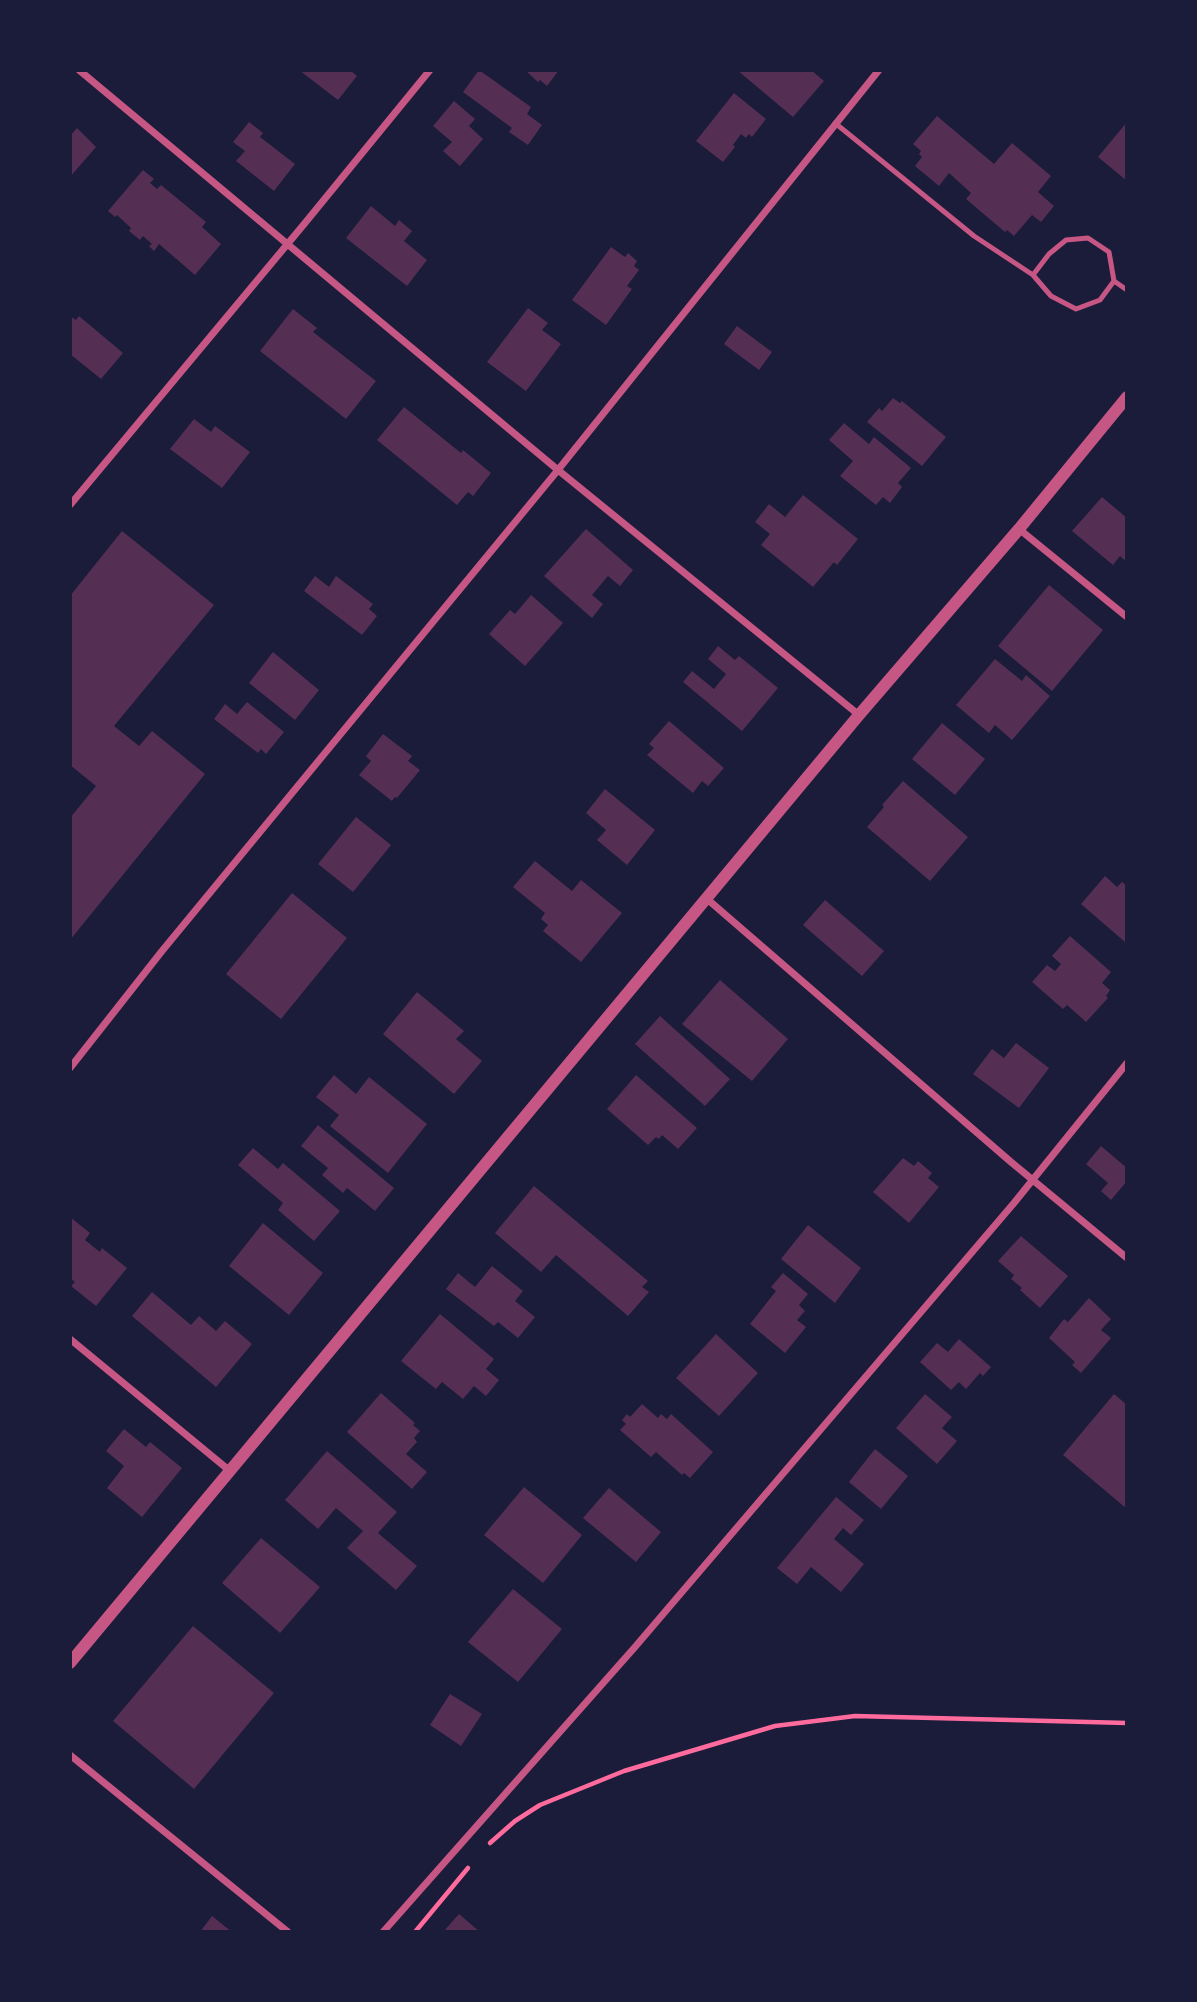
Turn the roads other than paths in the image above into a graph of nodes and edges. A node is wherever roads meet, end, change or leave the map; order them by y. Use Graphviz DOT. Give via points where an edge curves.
graph roads {
  1 [pos="79,70"];
  2 [pos="430,70"];
  3 [pos="879,70"];
  4 [pos="835,123"];
  5 [pos="287,245"];
  6 [pos="1033,275"];
  7 [pos="1114,281"];
  8 [pos="1127,290"];
  9 [pos="1127,397"];
  10 [pos="558,470"];
  11 [pos="70,505"];
  12 [pos="1019,530"];
  13 [pos="1127,617"];
  14 [pos="859,715"];
  15 [pos="706,898"];
  16 [pos="1127,1063"];
  17 [pos="70,1068"];
  18 [pos="1033,1180"];
  19 [pos="1127,1258"];
  20 [pos="70,1339"];
  21 [pos="230,1471"];
  22 [pos="70,1663"];
  23 [pos="70,1755"];
  24 [pos="288,1932"];
  25 [pos="383,1932"];
  1 -- 5 [label="street"];
  2 -- 5 [label="street"];
  3 -- 4 [label="street"];
  4 -- 6 [label="lane" via="974,236"];
  4 -- 10 [label="street"];
  5 -- 10 [label="street"];
  5 -- 11 [label="street"];
  6 -- 7 [label="lane" via="1051,296 1076,309 1100,300"];
  6 -- 7 [label="lane" via="1066,240 1088,238 1109,252"];
  7 -- 8 [label="lane"];
  9 -- 12 [label="street"];
  10 -- 14 [label="street"];
  10 -- 17 [label="street"];
  12 -- 13 [label="street"];
  12 -- 14 [label="street"];
  14 -- 15 [label="street"];
  15 -- 18 [label="street"];
  15 -- 21 [label="street"];
  16 -- 18 [label="street"];
  18 -- 19 [label="street"];
  18 -- 25 [label="street" via="635,1647"];
  20 -- 21 [label="street"];
  21 -- 22 [label="street"];
  23 -- 24 [label="street"];
}
